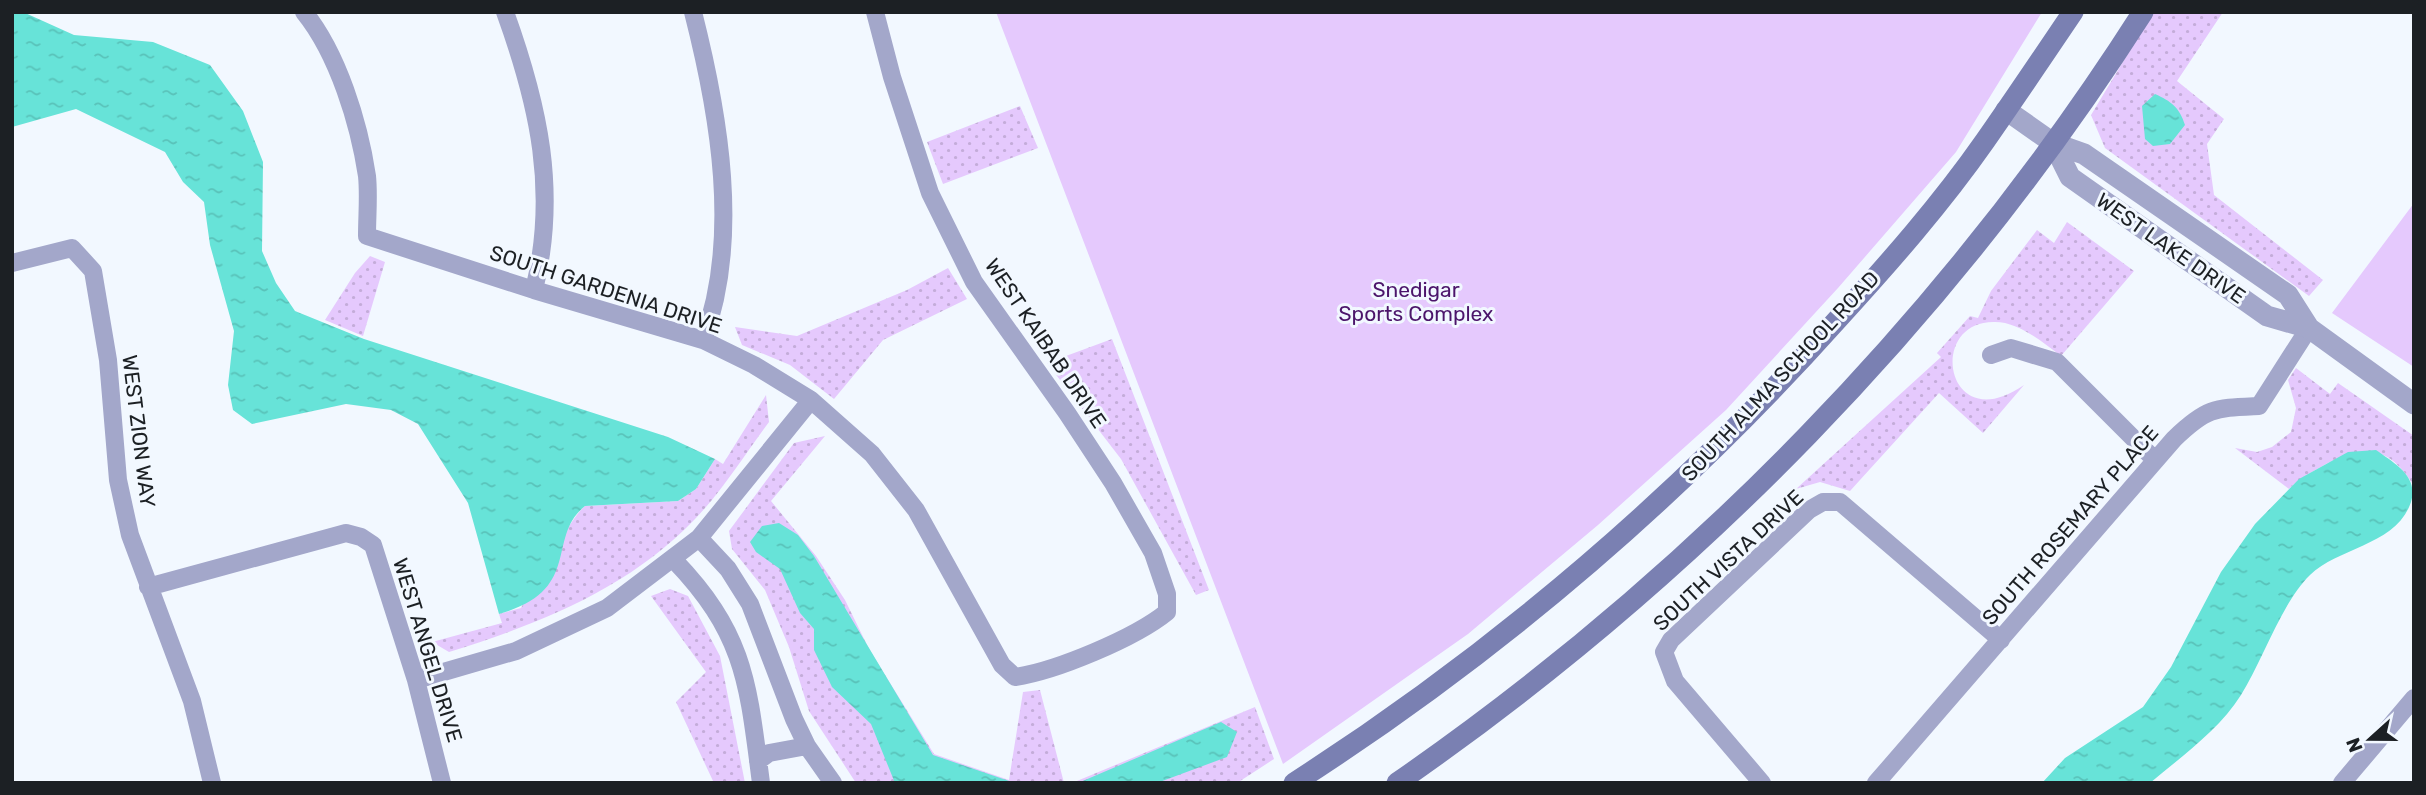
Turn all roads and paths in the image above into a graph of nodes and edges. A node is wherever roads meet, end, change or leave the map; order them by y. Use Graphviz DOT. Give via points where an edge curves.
graph roads {
  1 [pos="304,12"];
  2 [pos="505,12"];
  3 [pos="693,12"];
  4 [pos="875,12"];
  5 [pos="2073,12"];
  6 [pos="2143,12"];
  7 [pos="2006,110"];
  8 [pos="2053,143"];
  9 [pos="12,263"];
  10 [pos="534,290"];
  11 [pos="2309,328"];
  12 [pos="703,340"];
  13 [pos="1991,355"];
  14 [pos="811,400"];
  15 [pos="2414,404"];
  16 [pos="2155,460"];
  17 [pos="699,538"];
  18 [pos="674,560"];
  19 [pos="148,587"];
  20 [pos="2001,640"];
  21 [pos="1015,677"];
  22 [pos="416,680"];
  23 [pos="2414,698"];
  24 [pos="807,746"];
  25 [pos="758,761"];
  26 [pos="212,783"];
  27 [pos="442,783"];
  28 [pos="761,783"];
  29 [pos="833,783"];
  30 [pos="1294,783"];
  31 [pos="1397,783"];
  32 [pos="1762,783"];
  33 [pos="1876,783"];
  34 [pos="2342,783"];
  1 -- 10 [label="street, SOUTH GARDENIA DRIVE" via="323,35 348,97 367,177 368,236"];
  2 -- 10 [label="street" via="530,82 546,185 545,229"];
  3 -- 12 [label="street" via="714,94 722,198 719,289"];
  4 -- 21 [label="street, WEST KAIBAB DRIVE" via="930,193 974,282 1113,483 1153,553 1167,594 1167,611 1149,626 1037,674"];
  5 -- 7 [label="main road, SOUTH ALMA SCHOOL ROAD"];
  6 -- 8 [label="main road"];
  7 -- 8 [label="street, WEST LAKE DRIVE"];
  7 -- 30 [label="main road, SOUTH ALMA SCHOOL ROAD" via="1898,251 1699,465 1488,647"];
  8 -- 11 [label="street, WEST LAKE DRIVE" via="2084,154 2288,295"];
  8 -- 11 [label="street, WEST LAKE DRIVE" via="2070,177 2267,316"];
  8 -- 31 [label="main road" via="1885,353 1732,511 1607,623"];
  9 -- 19 [label="street, WEST ZION WAY" via="72,248 93,271 108,360 118,480"];
  10 -- 12 [label="street, SOUTH GARDENIA DRIVE"];
  11 -- 15 [label="street, WEST LAKE DRIVE"];
  11 -- 16 [label="street, SOUTH ROSEMARY PLACE" via="2259,406 2215,408 2194,420"];
  12 -- 14 [label="street, SOUTH GARDENIA DRIVE"];
  13 -- 16 [label="street" via="2011,348 2057,362"];
  14 -- 17 [label="street"];
  14 -- 21 [label="street, SOUTH GARDENIA DRIVE" via="872,454 915,510 1002,665"];
  16 -- 20 [label="street, SOUTH ROSEMARY PLACE"];
  17 -- 18 [label="street"];
  17 -- 24 [label="street" via="728,569 750,604"];
  18 -- 22 [label="street" via="607,608 516,651"];
  18 -- 25 [label="street" via="724,621 740,659 750,695"];
  19 -- 22 [label="street, WEST ANGEL DRIVE" via="346,533 361,537 373,545"];
  19 -- 26 [label="street, WEST ZION WAY" via="192,701"];
  20 -- 32 [label="street, SOUTH VISTA DRIVE" via="1840,502 1823,502 1809,510 1671,640 1664,652 1675,681"];
  20 -- 33 [label="street, SOUTH ROSEMARY PLACE"];
  22 -- 27 [label="street, WEST ANGEL DRIVE"];
  23 -- 34 [label="street"];
  24 -- 25 [label="street" via="769,752"];
  24 -- 29 [label="street"];
  25 -- 28 [label="street"];
}
